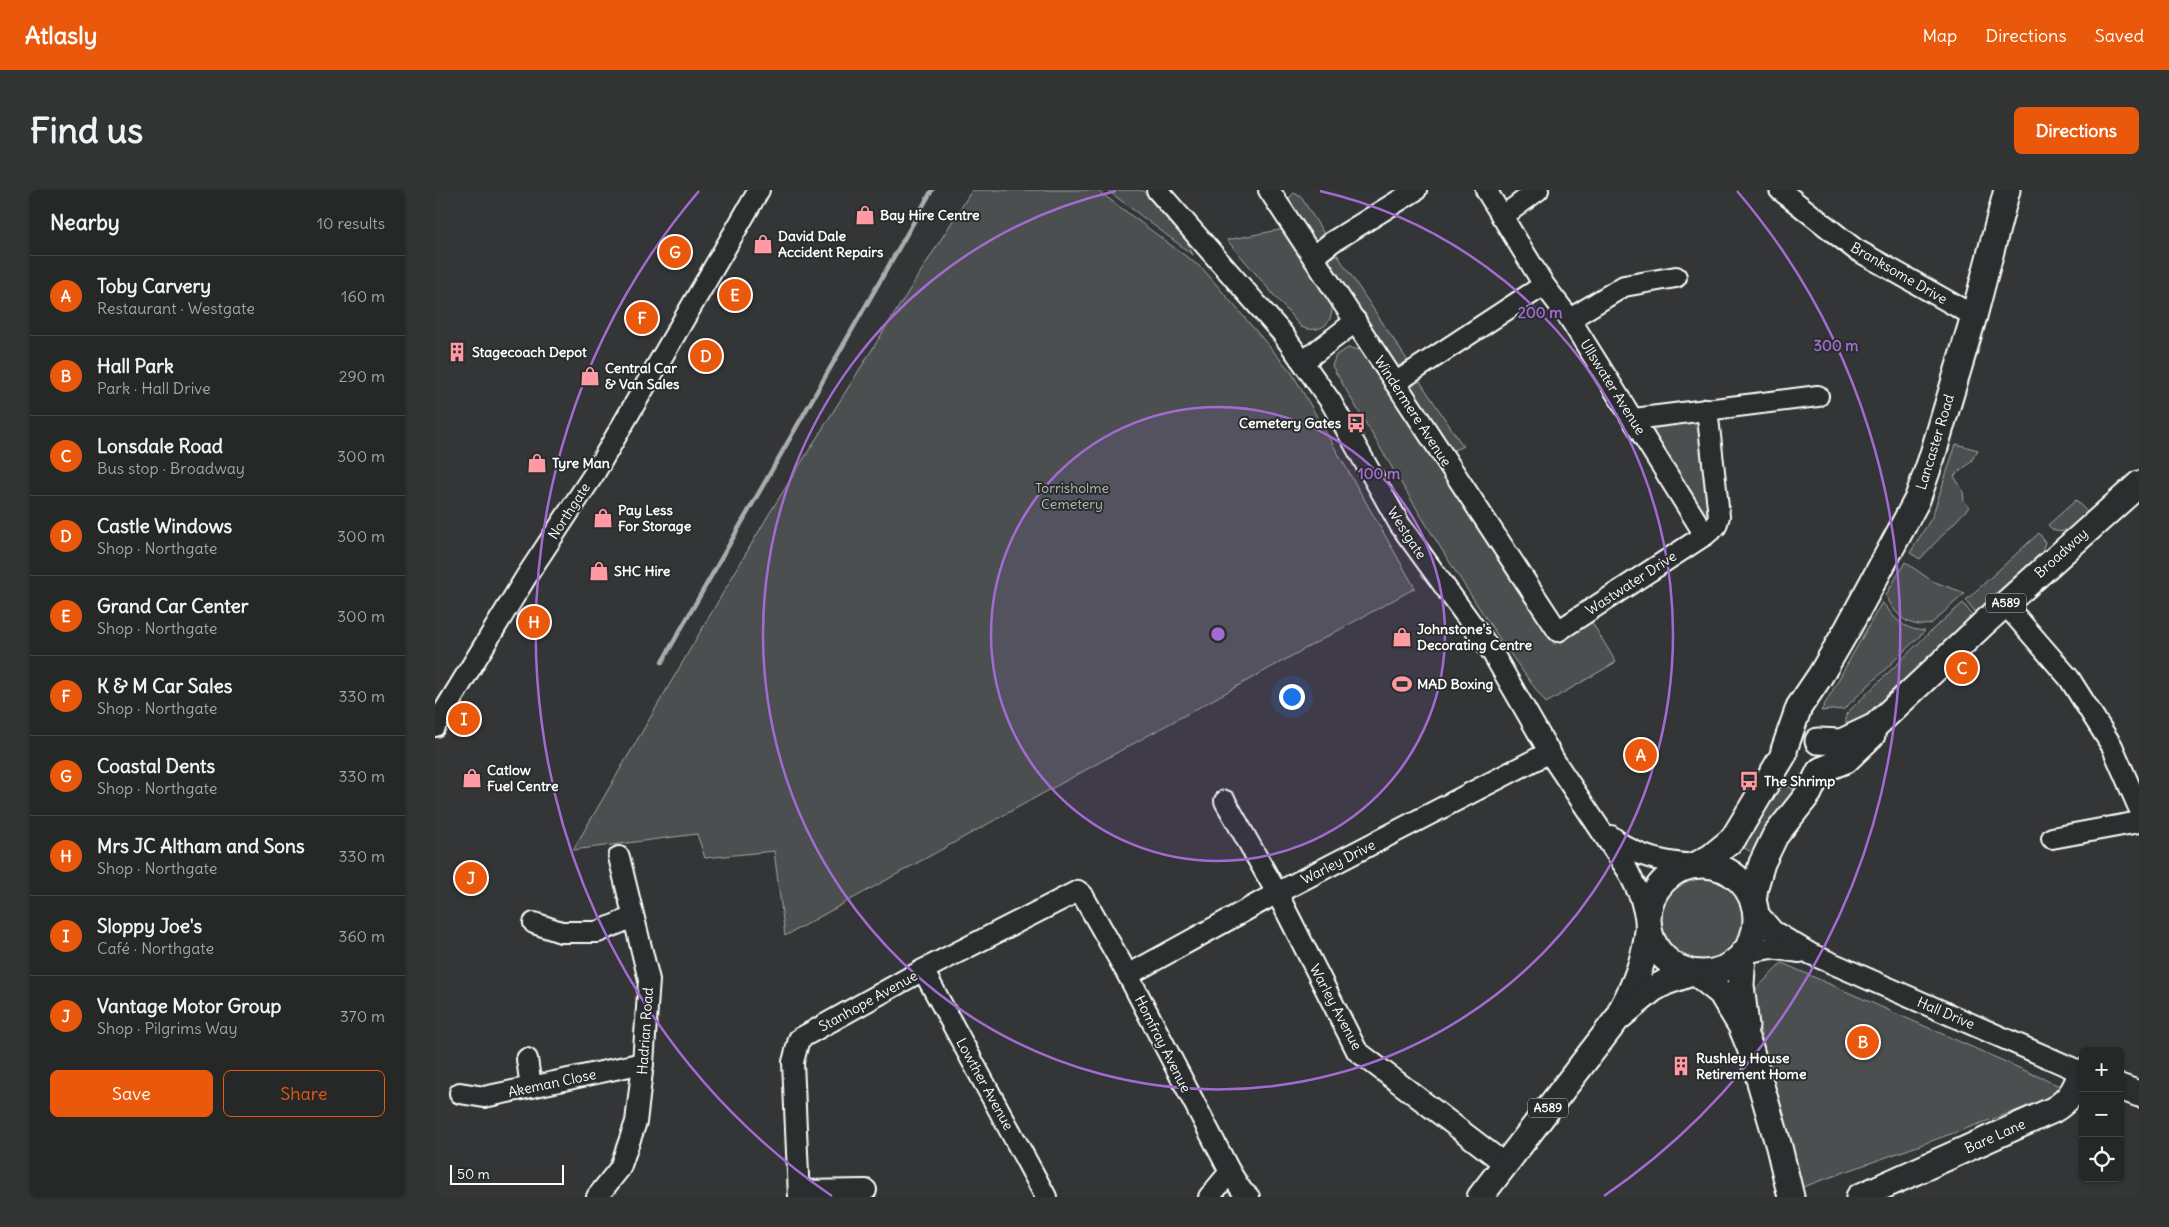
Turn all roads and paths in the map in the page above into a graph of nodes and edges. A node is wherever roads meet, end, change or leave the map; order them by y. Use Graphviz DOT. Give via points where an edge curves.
graph roads {
  1 [pos="759,190"];
  2 [pos="1157,190"];
  3 [pos="1269,190"];
  4 [pos="1416,190"];
  5 [pos="1486,190"];
  6 [pos="1538,190"];
  7 [pos="1780,190"];
  8 [pos="2007,190"];
  9 [pos="1502,217"];
  10 [pos="1313,256"];
  11 [pos="1676,277"];
  12 [pos="1544,285"];
  13 [pos="1974,316"];
  14 [pos="1570,319"];
  15 [pos="1356,321"];
  16 [pos="1304,361"];
  17 [pos="1395,383"];
  18 [pos="1818,396"];
  19 [pos="1707,410"];
  20 [pos="1634,419"];
  21 [pos="2139,484"];
  22 [pos="1705,535"];
  23 [pos="2005,604"];
  24 [pos="1558,631"];
  25 [pos="1820,676"];
  26 [pos="435,726"];
  27 [pos="1875,726"];
  28 [pos="1817,741"];
  29 [pos="1549,752"];
  30 [pos="1784,752"];
  31 [pos="1820,771"];
  32 [pos="1225,801"];
  33 [pos="2139,808"];
  34 [pos="1589,815"];
  35 [pos="2139,822"];
  36 [pos="2052,838"];
  37 [pos="619,858"];
  38 [pos="1695,865"];
  39 [pos="1078,891"];
  40 [pos="1277,893"];
  41 [pos="1754,906"];
  42 [pos="633,917"];
  43 [pos="534,923"];
  44 [pos="1648,929"];
  45 [pos="1744,954"];
  46 [pos="1811,954"];
  47 [pos="923,970"];
  48 [pos="1694,973"];
  49 [pos="1127,975"];
  50 [pos="1617,1019"];
  51 [pos="1750,1048"];
  52 [pos="527,1058"];
  53 [pos="643,1063"];
  54 [pos="2079,1071"];
  55 [pos="2079,1079"];
  56 [pos="531,1087"];
  57 [pos="2124,1088"];
  58 [pos="460,1093"];
  59 [pos="2139,1094"];
  60 [pos="1505,1164"];
  61 [pos="1230,1172"];
  62 [pos="866,1190"];
  63 [pos="1884,1190"];
  64 [pos="799,1194"];
  65 [pos="597,1197"];
  66 [pos="1046,1197"];
  67 [pos="1209,1197"];
  68 [pos="1249,1197"];
  69 [pos="1480,1197"];
  70 [pos="1791,1197"];
  71 [pos="1859,1197"];
  1 -- 26 [label="street, Northgate" via="594,474 526,577"];
  2 -- 16 [label="street, Westgate"];
  3 -- 10 [label="street, Windermere Avenue"];
  4 -- 10 [label="street"];
  5 -- 9 [label="street, Ullswater Avenue"];
  6 -- 9 [label="street"];
  7 -- 13 [label="street, Branksome Drive" via="1855,249"];
  8 -- 13 [label="main road, Lancaster Road"];
  9 -- 12 [label="street, Ullswater Avenue"];
  10 -- 15 [label="street, Windermere Avenue"];
  11 -- 14 [label="street" via="1624,286"];
  12 -- 14 [label="street, Ullswater Avenue"];
  12 -- 17 [label="street"];
  13 -- 25 [label="main road, Lancaster Road" via="1917,500"];
  14 -- 20 [label="street, Ullswater Avenue"];
  15 -- 16 [label="street"];
  15 -- 17 [label="street, Windermere Avenue"];
  16 -- 29 [label="street, Westgate" via="1331,402 1400,525 1492,652"];
  17 -- 24 [label="street, Windermere Avenue"];
  18 -- 19 [label="street"];
  19 -- 20 [label="street"];
  19 -- 22 [label="street" via="1719,516 1716,526"];
  20 -- 22 [label="street, Ullswater Avenue"];
  21 -- 23 [label="main road, Broadway / A589"];
  22 -- 24 [label="street, Wastwater Drive"];
  23 -- 27 [label="main road, Broadway / A589"];
  23 -- 33 [label="street" via="2069,678 2111,746"];
  25 -- 28 [label="main road, Lancaster Road" via="1810,716"];
  25 -- 30 [label="main road, Lancaster Road" via="1795,715"];
  27 -- 28 [label="main road, Broadway / A589" via="1841,742"];
  27 -- 31 [label="main road, Broadway / A589" via="1872,736 1855,753"];
  28 -- 30 [label="main road, A589" via="1805,736 1795,738"];
  28 -- 31 [label="main road, A589" via="1825,754"];
  29 -- 34 [label="street, Westgate"];
  29 -- 40 [label="street, Warley Drive"];
  30 -- 31 [label="main road, A589" via="1787,769 1795,776 1809,778"];
  30 -- 38 [label="main road, Lancaster Road / A589" via="1733,839"];
  31 -- 41 [label="main road, A589" via="1809,793 1782,826 1769,849 1758,874"];
  32 -- 40 [label="street, Warley Avenue"];
  34 -- 38 [label="street, Westgate" via="1616,840 1643,856 1668,863"];
  34 -- 44 [label="street, Westgate" via="1632,877"];
  35 -- 36 [label="street"];
  37 -- 42 [label="street, Hadrian Road"];
  38 -- 41 [label="main road" via="1727,871 1747,889"];
  38 -- 44 [label="main road, A589" via="1679,869 1655,892 1649,908"];
  39 -- 47 [label="street, Stanhope Avenue"];
  39 -- 49 [label="street, Homfray Avenue"];
  40 -- 49 [label="street, Warley Drive"];
  40 -- 60 [label="street, Warley Avenue" via="1357,1051"];
  41 -- 45 [label="main road, A589" via="1755,928"];
  41 -- 46 [label="street, Hall Drive" via="1773,930"];
  42 -- 43 [label="street" via="598,932 561,932"];
  42 -- 53 [label="street, Hadrian Road" via="649,980"];
  44 -- 48 [label="main road" via="1663,957 1674,966"];
  44 -- 50 [label="main road, A589" via="1637,977"];
  45 -- 46 [label="street, Hall Drive" via="1771,948"];
  45 -- 48 [label="main road, A589" via="1723,969"];
  45 -- 51 [label="main road" via="1742,1001"];
  46 -- 54 [label="street, Hall Drive"];
  47 -- 64 [label="street, Stanhope Avenue" via="799,1039 793,1062"];
  47 -- 66 [label="street, Lowther Avenue"];
  48 -- 50 [label="main road, A589" via="1653,989"];
  48 -- 51 [label="main road" via="1709,982 1726,1000"];
  49 -- 61 [label="street, Homfray Avenue"];
  50 -- 60 [label="main road, A589"];
  51 -- 70 [label="main road"];
  52 -- 56 [label="street"];
  53 -- 56 [label="street, Akeman Close"];
  53 -- 65 [label="street, Hadrian Road" via="636,1122 620,1168"];
  55 -- 63 [label="main road, Bare Lane" via="2063,1105"];
  56 -- 58 [label="street, Akeman Close" via="484,1097"];
  57 -- 59 [label="main road"];
  60 -- 69 [label="main road, A589"];
  61 -- 67 [label="street"];
  61 -- 68 [label="street, Homfray Avenue"];
  62 -- 64 [label="street"];
  63 -- 71 [label="main road, Bare Lane"];
}
